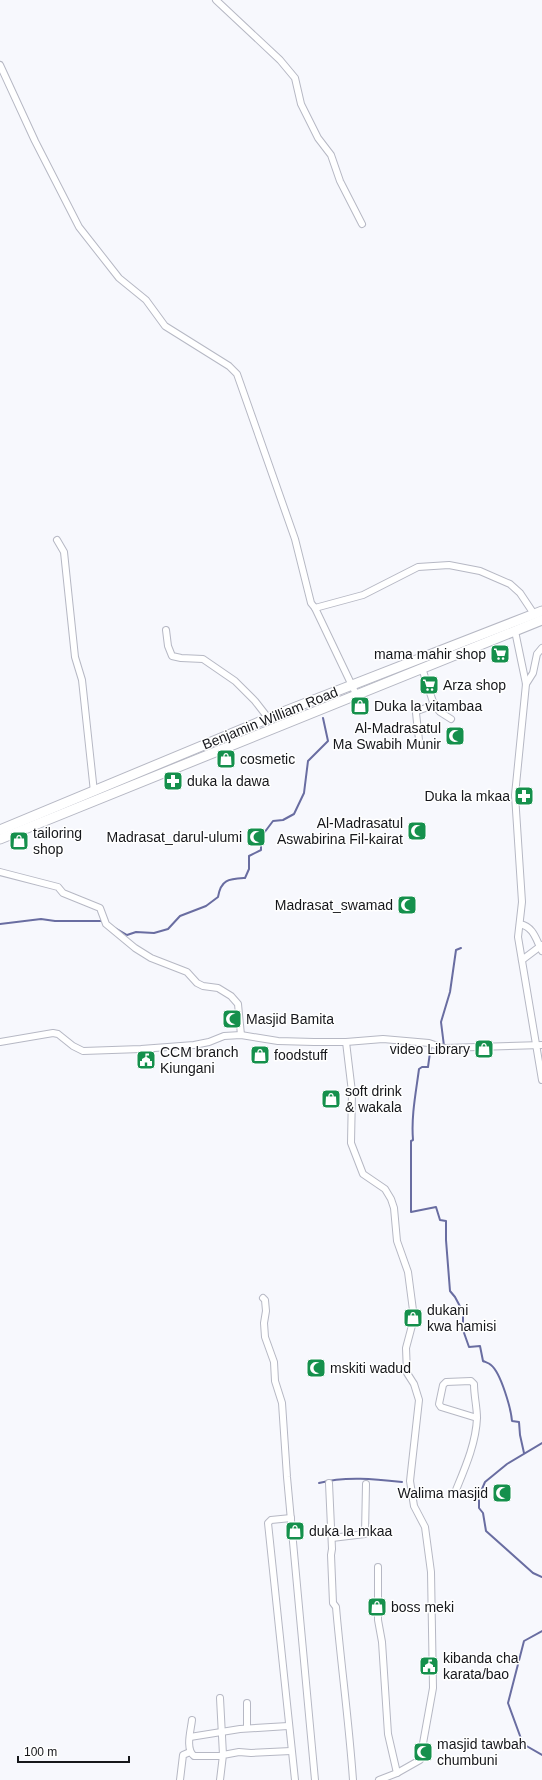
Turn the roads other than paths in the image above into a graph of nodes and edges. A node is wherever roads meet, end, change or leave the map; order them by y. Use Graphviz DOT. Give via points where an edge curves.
graph roads {
  1 [pos="216,0"];
  2 [pos="0,65"];
  3 [pos="362,224"];
  4 [pos="57,540"];
  5 [pos="316,608"];
  6 [pos="540,618"];
  7 [pos="166,630"];
  8 [pos="515,631"];
  9 [pos="542,648"];
  10 [pos="422,668"];
  11 [pos="526,684"];
  12 [pos="352,685"];
  13 [pos="356,694"];
  14 [pos="434,705"];
  15 [pos="269,719"];
  16 [pos="451,719"];
  17 [pos="419,740"];
  18 [pos="94,792"];
  19 [pos="0,835"];
  20 [pos="0,872"];
  21 [pos="520,924"];
  22 [pos="541,947"];
  23 [pos="522,960"];
  24 [pos="241,1035"];
  25 [pos="0,1042"];
  26 [pos="346,1042"];
  27 [pos="539,1045"];
  28 [pos="542,1080"];
  29 [pos="263,1298"];
  30 [pos="477,1418"];
  31 [pos="329,1483"];
  32 [pos="366,1484"];
  33 [pos="456,1490"];
  34 [pos="291,1518"];
  35 [pos="332,1538"];
  36 [pos="378,1567"];
  37 [pos="220,1698"];
  38 [pos="247,1703"];
  39 [pos="192,1720"];
  40 [pos="288,1726"];
  41 [pos="247,1728"];
  42 [pos="222,1732"];
  43 [pos="190,1737"];
  44 [pos="291,1751"];
  45 [pos="190,1752"];
  46 [pos="222,1755"];
  47 [pos="398,1773"];
  48 [pos="180,1780"];
  49 [pos="220,1780"];
  50 [pos="294,1780"];
  51 [pos="315,1780"];
  52 [pos="353,1780"];
  53 [pos="380,1780"];
  1 -- 3 [label="street" via="280,60 295,78 301,104 318,138 332,155 340,181"];
  2 -- 5 [label="street" via="79,227 119,278 146,300 165,326 238,374 295,539 311,603"];
  4 -- 18 [label="street" via="64,552 75,657 82,680"];
  5 -- 6 [label="street" via="363,595 418,567 449,565 480,571 510,584"];
  5 -- 12 [label="street"];
  6 -- 8 [label="main road, Benjamin William Road"];
  6 -- 12 [label="main road, Benjamin William Road"];
  7 -- 15 [label="street" via="172,656 202,660 235,681"];
  8 -- 10 [label="main road, Benjamin William Road"];
  8 -- 11 [label="street"];
  9 -- 11 [label="street" via="537,654 533,673"];
  10 -- 13 [label="main road, Benjamin William Road"];
  10 -- 14 [label="street"];
  11 -- 21 [label="street" via="515,795 522,896"];
  12 -- 13 [label="street"];
  12 -- 15 [label="main road, Benjamin William Road"];
  13 -- 19 [label="main road, Benjamin William Road"];
  14 -- 16 [label="street"];
  14 -- 17 [label="street" via="416,713"];
  15 -- 18 [label="main road, Benjamin William Road"];
  18 -- 19 [label="main road, Benjamin William Road"];
  20 -- 24 [label="street" via="58,887 63,893 100,908 105,922 135,948 151,958 187,972 197,983 218,988 231,996 238,1004"];
  21 -- 22 [label="street" via="535,934"];
  21 -- 23 [label="street" via="517,930"];
  22 -- 23 [label="street"];
  23 -- 27 [label="street"];
  24 -- 25 [label="street" via="224,1036 210,1042 194,1044 83,1051 53,1033"];
  24 -- 26 [label="street" via="278,1041"];
  26 -- 27 [label="street" via="383,1039 429,1043 444,1048"];
  26 -- 47 [label="street" via="352,1092 351,1143 363,1174 385,1189 391,1199 397,1241 408,1272 414,1318 406,1348 407,1373 419,1400 410,1481 414,1506 425,1527 431,1572 433,1688 420,1760"];
  27 -- 28 [label="street"];
  29 -- 34 [label="street" via="266,1311 265,1337 274,1362 275,1381 282,1403"];
  30 -- 30 [label="street" via="474,1383 446,1382 439,1404 441,1408"];
  30 -- 33 [label="street" via="468,1459"];
  31 -- 35 [label="street"];
  32 -- 35 [label="street" via="365,1534"];
  34 -- 40 [label="street" via="270,1520 268,1523"];
  34 -- 51 [label="street"];
  35 -- 52 [label="street" via="333,1603 336,1607 342,1652"];
  36 -- 47 [label="street" via="378,1620 382,1642 388,1734"];
  37 -- 42 [label="street"];
  38 -- 41 [label="street"];
  39 -- 43 [label="street"];
  40 -- 41 [label="street"];
  40 -- 44 [label="street"];
  41 -- 42 [label="street"];
  42 -- 43 [label="street"];
  42 -- 46 [label="street"];
  43 -- 45 [label="street"];
  44 -- 46 [label="street"];
  44 -- 50 [label="street"];
  45 -- 46 [label="street" via="194,1756"];
  45 -- 48 [label="street" via="183,1755"];
  46 -- 49 [label="street"];
  47 -- 53 [label="street"];
}
